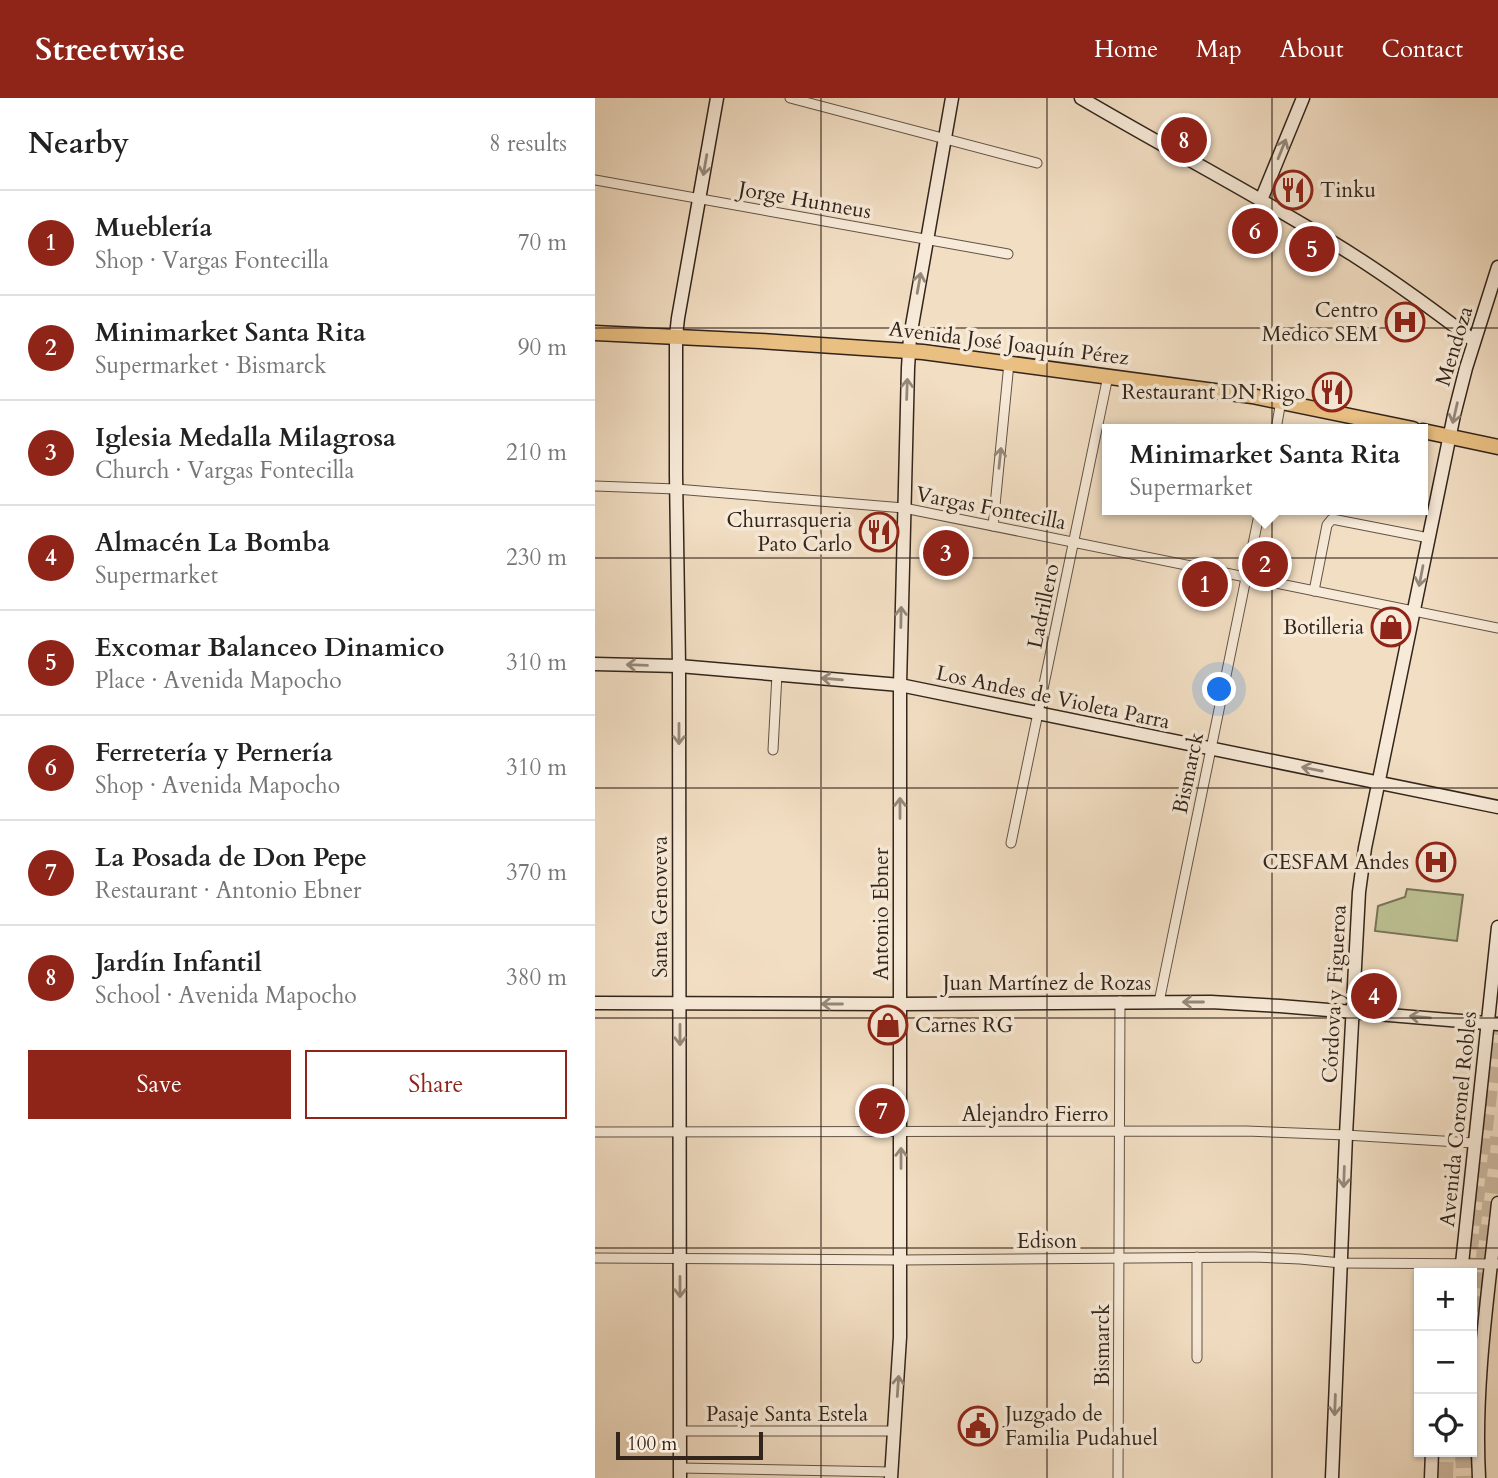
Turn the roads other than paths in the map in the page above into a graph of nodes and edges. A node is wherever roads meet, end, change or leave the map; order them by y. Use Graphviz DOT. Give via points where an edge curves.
graph roads {
  1 [pos="717,98"];
  2 [pos="790,98"];
  3 [pos="952,98"];
  4 [pos="1081,98"];
  5 [pos="1300,99"];
  6 [pos="945,139"];
  7 [pos="1037,163"];
  8 [pos="595,180"];
  9 [pos="699,198"];
  10 [pos="1261,200"];
  11 [pos="927,240"];
  12 [pos="1008,254"];
  13 [pos="1498,267"];
  14 [pos="595,333"];
  15 [pos="676,336"];
  16 [pos="1474,341"];
  17 [pos="909,351"];
  18 [pos="1009,363"];
  19 [pos="1108,376"];
  20 [pos="1281,401"];
  21 [pos="1277,424"];
  22 [pos="1389,424"];
  23 [pos="1428,432"];
  24 [pos="1449,437"];
  25 [pos="1498,447"];
  26 [pos="595,486"];
  27 [pos="676,489"];
  28 [pos="904,508"];
  29 [pos="1259,515"];
  30 [pos="993,526"];
  31 [pos="1429,538"];
  32 [pos="1074,542"];
  33 [pos="1247,577"];
  34 [pos="1314,591"];
  35 [pos="1414,611"];
  36 [pos="1498,628"];
  37 [pos="595,664"];
  38 [pos="679,666"];
  39 [pos="777,674"];
  40 [pos="900,685"];
  41 [pos="1038,713"];
  42 [pos="1211,749"];
  43 [pos="773,750"];
  44 [pos="1379,783"];
  45 [pos="1498,807"];
  46 [pos="1011,843"];
  47 [pos="1498,928"];
  48 [pos="1120,1001"];
  49 [pos="1159,1002"];
  50 [pos="595,1003"];
  51 [pos="680,1003"];
  52 [pos="900,1004"];
  53 [pos="1352,1011"];
  54 [pos="1493,1023"];
  55 [pos="1120,1131"];
  56 [pos="595,1132"];
  57 [pos="680,1132"];
  58 [pos="901,1132"];
  59 [pos="1346,1135"];
  60 [pos="1474,1143"];
  61 [pos="1498,1203"];
  62 [pos="1197,1257"];
  63 [pos="595,1258"];
  64 [pos="680,1258"];
  65 [pos="1120,1258"];
  66 [pos="901,1259"];
  67 [pos="1341,1263"];
  68 [pos="1495,1264"];
  69 [pos="1461,1268"];
  70 [pos="1197,1358"];
  71 [pos="680,1431"];
  72 [pos="894,1431"];
  73 [pos="1432,1457"];
  74 [pos="680,1473"];
  75 [pos="891,1475"];
  76 [pos="1118,1478"];
  77 [pos="1332,1478"];
  78 [pos="1431,1478"];
  79 [pos="1479,1478"];
  1 -- 9 [label="street, Santa Genoveva, one-way"];
  2 -- 6 [label="street"];
  3 -- 6 [label="street, Antonio Ebner"];
  4 -- 10 [label="street"];
  10 -- 5 [label="street, one-way"];
  6 -- 7 [label="street"];
  6 -- 11 [label="street, Antonio Ebner"];
  8 -- 9 [label="street, Jorge Hunneus"];
  9 -- 11 [label="street, Jorge Hunneus"];
  9 -- 15 [label="street, Santa Genoveva"];
  10 -- 16 [label="street" via="1380,273"];
  11 -- 12 [label="street, Jorge Hunneus"];
  17 -- 11 [label="street, Antonio Ebner, one-way"];
  13 -- 16 [label="street, Mendoza"];
  14 -- 15 [label="main road, Avenida José Joaquín Pérez"];
  15 -- 17 [label="main road, Avenida José Joaquín Pérez"];
  15 -- 27 [label="street, Santa Genoveva"];
  16 -- 24 [label="street, Mendoza, one-way"];
  17 -- 18 [label="main road, Avenida José Joaquín Pérez"];
  28 -- 17 [label="street, Antonio Ebner, one-way"];
  18 -- 19 [label="main road, Avenida José Joaquín Pérez"];
  30 -- 18 [label="street, one-way"];
  19 -- 20 [label="main road, Avenida José Joaquín Pérez"];
  19 -- 32 [label="street, Ladrillero"];
  20 -- 21 [label="street"];
  20 -- 22 [label="main road, Avenida José Joaquín Pérez"];
  23 -- 24 [label="main road"];
  24 -- 25 [label="main road"];
  24 -- 31 [label="street, Córdova y Figueroa"];
  26 -- 27 [label="street, Vargas Fontecilla"];
  27 -- 28 [label="street, Vargas Fontecilla"];
  27 -- 38 [label="street, Santa Genoveva"];
  28 -- 30 [label="street, Vargas Fontecilla"];
  40 -- 28 [label="street, Antonio Ebner, one-way"];
  29 -- 33 [label="street, Bismarck"];
  30 -- 32 [label="street, Vargas Fontecilla"];
  31 -- 34 [label="street" via="1332,519 1327,522"];
  31 -- 35 [label="street, Córdova y Figueroa, one-way"];
  32 -- 33 [label="street, Vargas Fontecilla"];
  32 -- 41 [label="street, Ladrillero"];
  33 -- 34 [label="street, Vargas Fontecilla"];
  33 -- 42 [label="street, Bismarck"];
  34 -- 35 [label="street, Vargas Fontecilla"];
  35 -- 36 [label="street, Vargas Fontecilla"];
  35 -- 44 [label="street, Córdova y Figueroa"];
  38 -- 37 [label="street, Los Andes de Violeta Parra, one-way"];
  38 -- 39 [label="street, Los Andes de Violeta Parra"];
  38 -- 51 [label="street, Santa Genoveva, one-way"];
  40 -- 39 [label="street, Los Andes de Violeta Parra, one-way"];
  39 -- 43 [label="street"];
  40 -- 41 [label="street, Los Andes de Violeta Parra"];
  52 -- 40 [label="street, Antonio Ebner, one-way"];
  41 -- 42 [label="street, Los Andes de Violeta Parra"];
  41 -- 46 [label="street, Ladrillero"];
  44 -- 42 [label="street, Los Andes de Violeta Parra, one-way"];
  42 -- 49 [label="street, Bismarck"];
  44 -- 45 [label="street, Los Andes de Violeta Parra"];
  44 -- 53 [label="street, Córdova y Figueroa" via="1361,877"];
  47 -- 54 [label="street, Avenida Coronel Robles"];
  48 -- 49 [label="street, Juan Martínez de Rozas"];
  48 -- 52 [label="street, Juan Martínez de Rozas"];
  48 -- 55 [label="street, Bismarck"];
  53 -- 49 [label="street, Juan Martínez de Rozas, one-way"];
  50 -- 51 [label="street, Juan Martínez de Rozas"];
  52 -- 51 [label="street, Juan Martínez de Rozas, one-way"];
  51 -- 57 [label="street, Santa Genoveva, one-way"];
  52 -- 58 [label="street, Antonio Ebner"];
  54 -- 53 [label="street, Juan Martínez de Rozas, one-way"];
  53 -- 59 [label="street, Córdova y Figueroa"];
  54 -- 60 [label="street, Avenida Coronel Robles"];
  55 -- 58 [label="street, Alejandro Fierro"];
  55 -- 59 [label="street, Alejandro Fierro"];
  55 -- 65 [label="street, Bismarck"];
  56 -- 57 [label="street, Alejandro Fierro"];
  57 -- 58 [label="street, Alejandro Fierro"];
  57 -- 64 [label="street, Santa Genoveva"];
  66 -- 58 [label="street, Antonio Ebner, one-way"];
  59 -- 60 [label="street, Alejandro Fierro"];
  59 -- 67 [label="street, Córdova y Figueroa, one-way"];
  60 -- 69 [label="street, Avenida Coronel Robles"];
  61 -- 68 [label="street"];
  62 -- 65 [label="street, Edison"];
  62 -- 67 [label="street, Edison"];
  62 -- 70 [label="street"];
  63 -- 64 [label="street, Edison"];
  64 -- 66 [label="street, Edison"];
  64 -- 71 [label="street, Santa Genoveva, one-way"];
  65 -- 66 [label="street, Edison"];
  65 -- 76 [label="street, Bismarck"];
  72 -- 66 [label="street, Antonio Ebner, one-way"];
  67 -- 69 [label="street, Edison"];
  67 -- 77 [label="street, Córdova y Figueroa, one-way"];
  68 -- 69 [label="street, Edison"];
  68 -- 79 [label="street" via="1478,1389"];
  71 -- 72 [label="street, Pasaje Santa Estela"];
  71 -- 74 [label="street, Santa Genoveva"];
  72 -- 75 [label="street, Antonio Ebner"];
  73 -- 78 [label="street"];
  74 -- 75 [label="street"];
}
